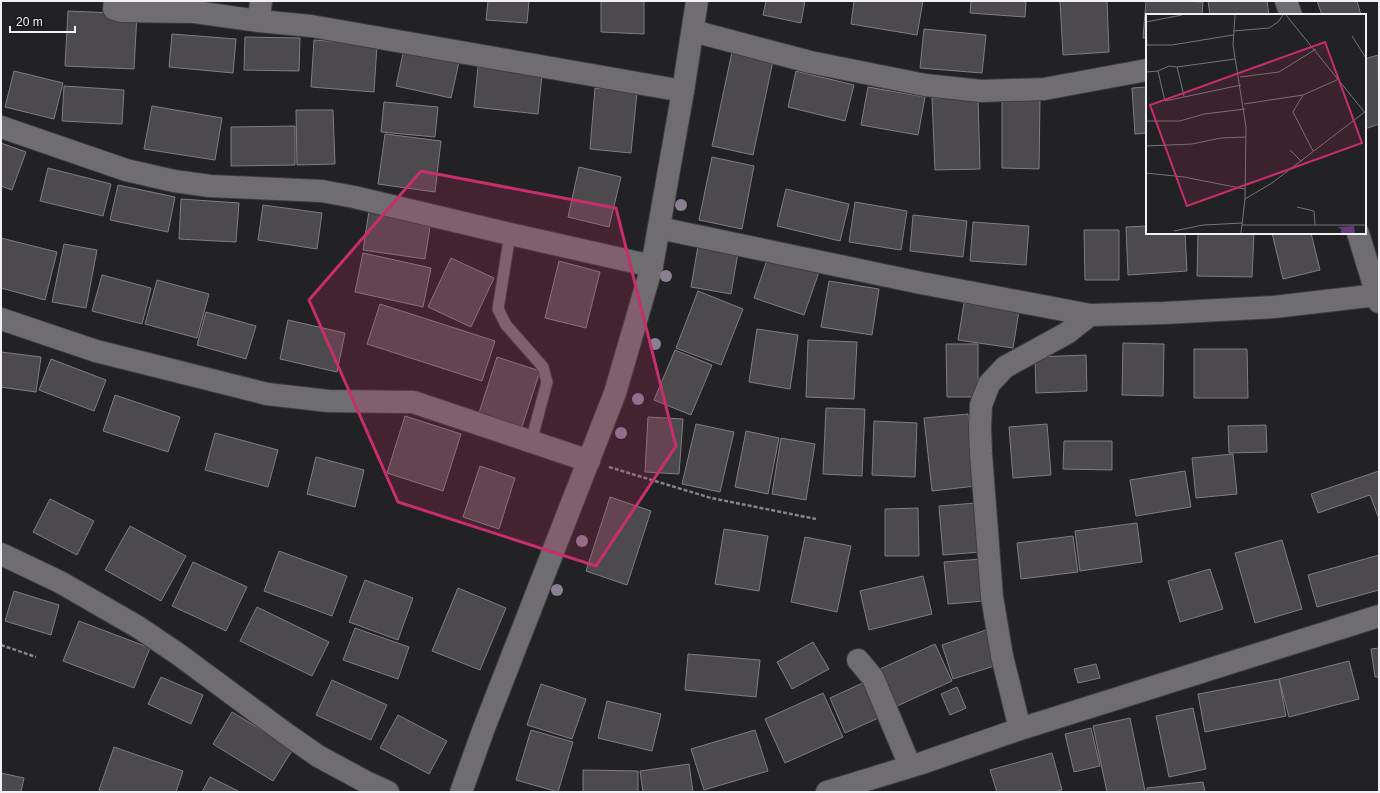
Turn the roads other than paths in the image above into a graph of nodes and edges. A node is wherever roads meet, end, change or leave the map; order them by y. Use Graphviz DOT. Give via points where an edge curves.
graph roads {
  1 [pos="115,1"];
  2 [pos="697,1"];
  3 [pos="1286,1"];
  4 [pos="260,11"];
  5 [pos="1291,14"];
  6 [pos="693,31"];
  7 [pos="1146,70"];
  8 [pos="683,91"];
  9 [pos="1,127"];
  10 [pos="659,228"];
  11 [pos="510,234"];
  12 [pos="1358,234"];
  13 [pos="652,266"];
  14 [pos="1378,298"];
  15 [pos="1090,315"];
  16 [pos="1,319"];
  17 [pos="531,442"];
  18 [pos="589,461"];
  19 [pos="1,554"];
  20 [pos="1379,616"];
  21 [pos="858,660"];
  22 [pos="1020,729"];
  23 [pos="910,766"];
  24 [pos="388,792"];
  25 [pos="460,792"];
  26 [pos="827,792"];
  1 -- 4 [label="street" via="114,9 121,11"];
  2 -- 6 [label="street"];
  3 -- 5 [label="street"];
  4 -- 8 [label="street" via="311,26"];
  6 -- 7 [label="street" via="810,62 925,85 981,91 1044,89"];
  6 -- 8 [label="street"];
  8 -- 10 [label="street"];
  9 -- 11 [label="street" via="126,170 174,181 210,186 322,191"];
  10 -- 13 [label="street"];
  10 -- 15 [label="street" via="921,283"];
  11 -- 13 [label="street"];
  11 -- 17 [label="lane" via="498,309 506,325 543,367 547,382"];
  12 -- 14 [label="street"];
  13 -- 18 [label="street" via="615,392"];
  14 -- 15 [label="street" via="1274,307"];
  15 -- 22 [label="street" via="1067,333 1006,367 989,384 981,405 981,454 992,597 1002,656"];
  16 -- 17 [label="street" via="96,351 267,394 328,401 413,402"];
  17 -- 18 [label="street"];
  18 -- 25 [label="street"];
  19 -- 24 [label="street" via="60,582 138,627 318,756"];
  20 -- 22 [label="street"];
  21 -- 23 [label="street" via="873,678"];
  22 -- 23 [label="street"];
  23 -- 26 [label="street"];
}
